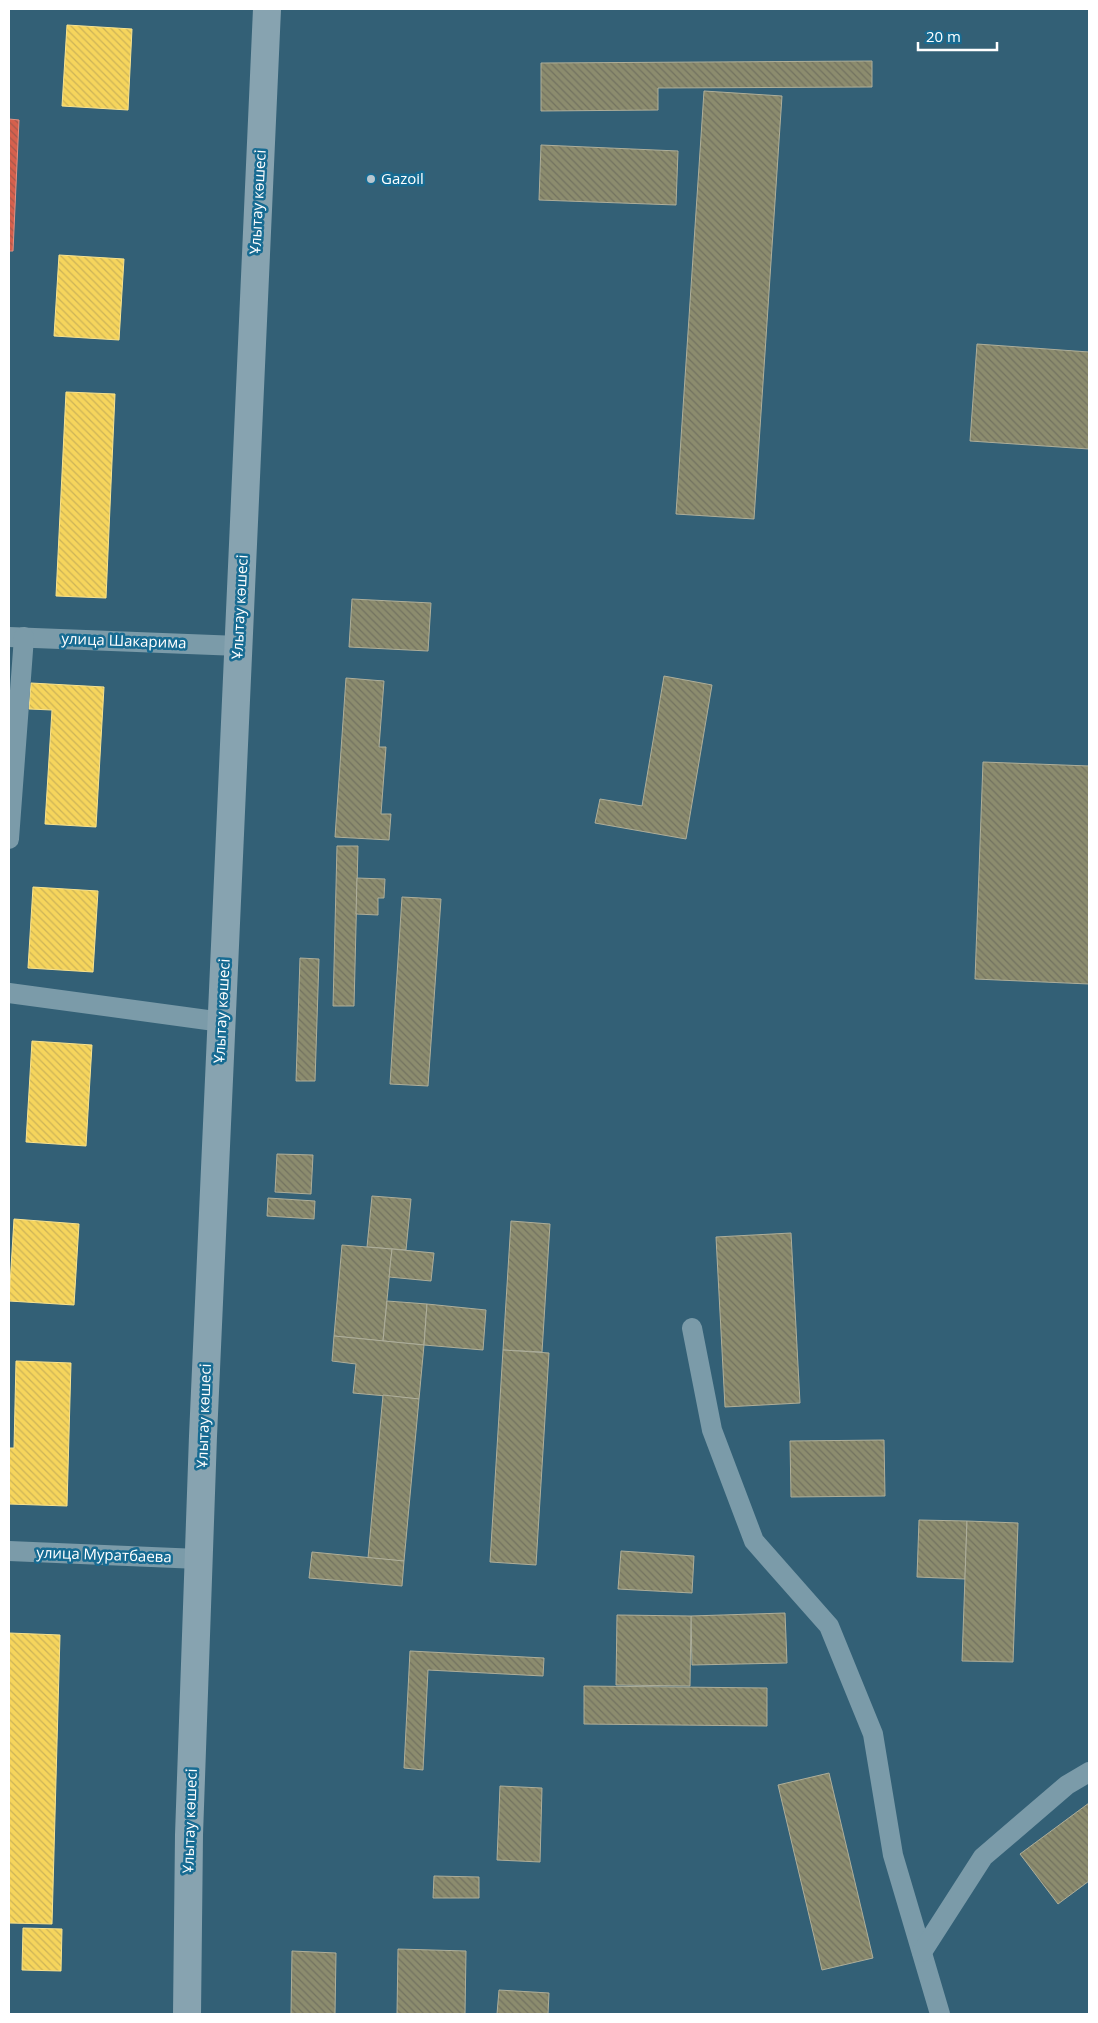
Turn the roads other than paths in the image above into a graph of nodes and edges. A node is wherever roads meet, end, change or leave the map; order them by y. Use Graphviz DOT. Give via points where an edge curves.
graph roads {
  1 [pos="267,9"];
  2 [pos="16,637"];
  3 [pos="239,646"];
  4 [pos="9,839"];
  5 [pos="9,993"];
  6 [pos="222,1022"];
  7 [pos="692,1328"];
  8 [pos="9,1551"];
  9 [pos="199,1559"];
  10 [pos="1089,1772"];
  11 [pos="922,1952"];
  12 [pos="187,2014"];
  13 [pos="940,2014"];
  1 -- 3 [label="main road, Ұлытау көшесі"];
  2 -- 3 [label="street, улица Шакарима"];
  2 -- 4 [label="street"];
  3 -- 6 [label="main road, Ұлытау көшесі"];
  5 -- 6 [label="street"];
  6 -- 9 [label="main road, Ұлытау көшесі"];
  7 -- 11 [label="street" via="712,1430 754,1541 829,1626 873,1734 893,1855"];
  8 -- 9 [label="street, улица Муратбаева"];
  9 -- 12 [label="main road, Ұлытау көшесі" via="189,1826"];
  10 -- 11 [label="street" via="1067,1785 984,1857"];
  11 -- 13 [label="street"];
}
